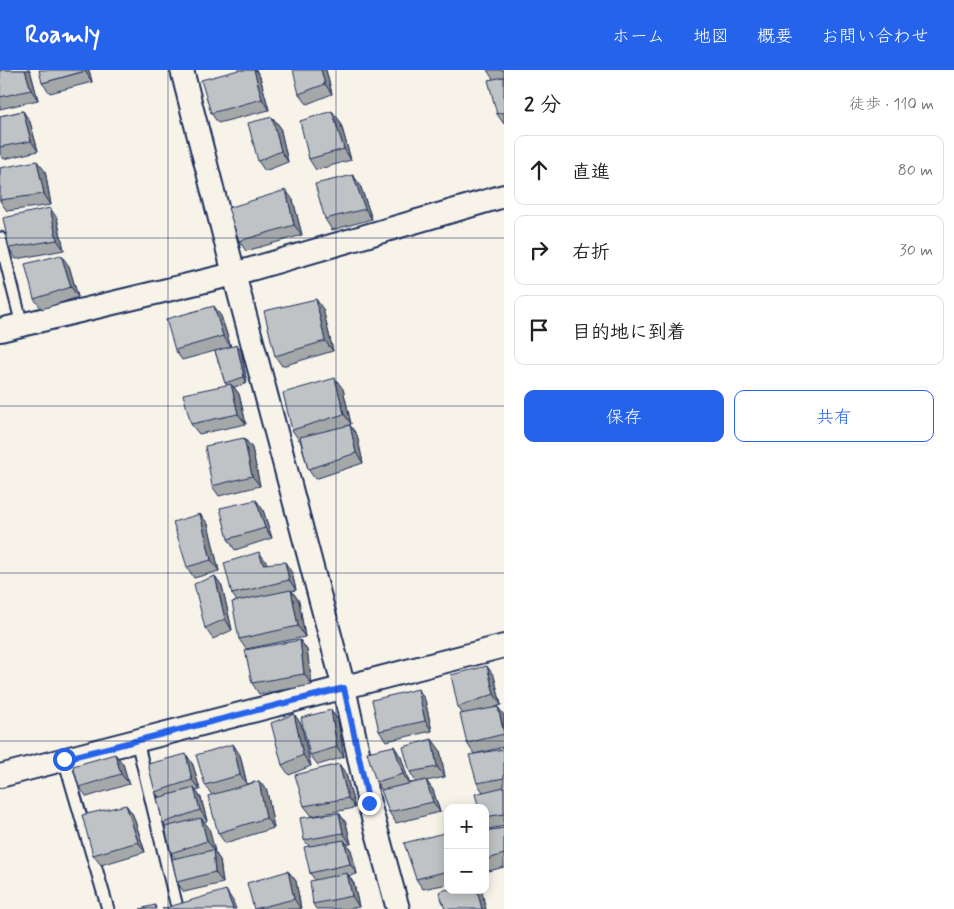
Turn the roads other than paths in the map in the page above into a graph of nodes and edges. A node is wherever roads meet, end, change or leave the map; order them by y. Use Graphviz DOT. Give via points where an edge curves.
graph roads {
  1 [pos="182,70"];
  2 [pos="504,196"];
  3 [pos="0,238"];
  4 [pos="234,274"];
  5 [pos="22,325"];
  6 [pos="0,330"];
  7 [pos="504,646"];
  8 [pos="344,688"];
  9 [pos="137,741"];
  10 [pos="64,759"];
  11 [pos="0,776"];
  12 [pos="176,903"];
  13 [pos="108,909"];
  14 [pos="398,909"];
  1 -- 4 [label="street"];
  2 -- 4 [label="street"];
  3 -- 5 [label="lane"];
  4 -- 5 [label="street"];
  4 -- 8 [label="street"];
  5 -- 6 [label="street"];
  7 -- 8 [label="street"];
  8 -- 9 [label="street"];
  8 -- 14 [label="street" via="369,803"];
  9 -- 10 [label="street"];
  9 -- 12 [label="lane"];
  10 -- 11 [label="street"];
  10 -- 13 [label="lane"];
}
